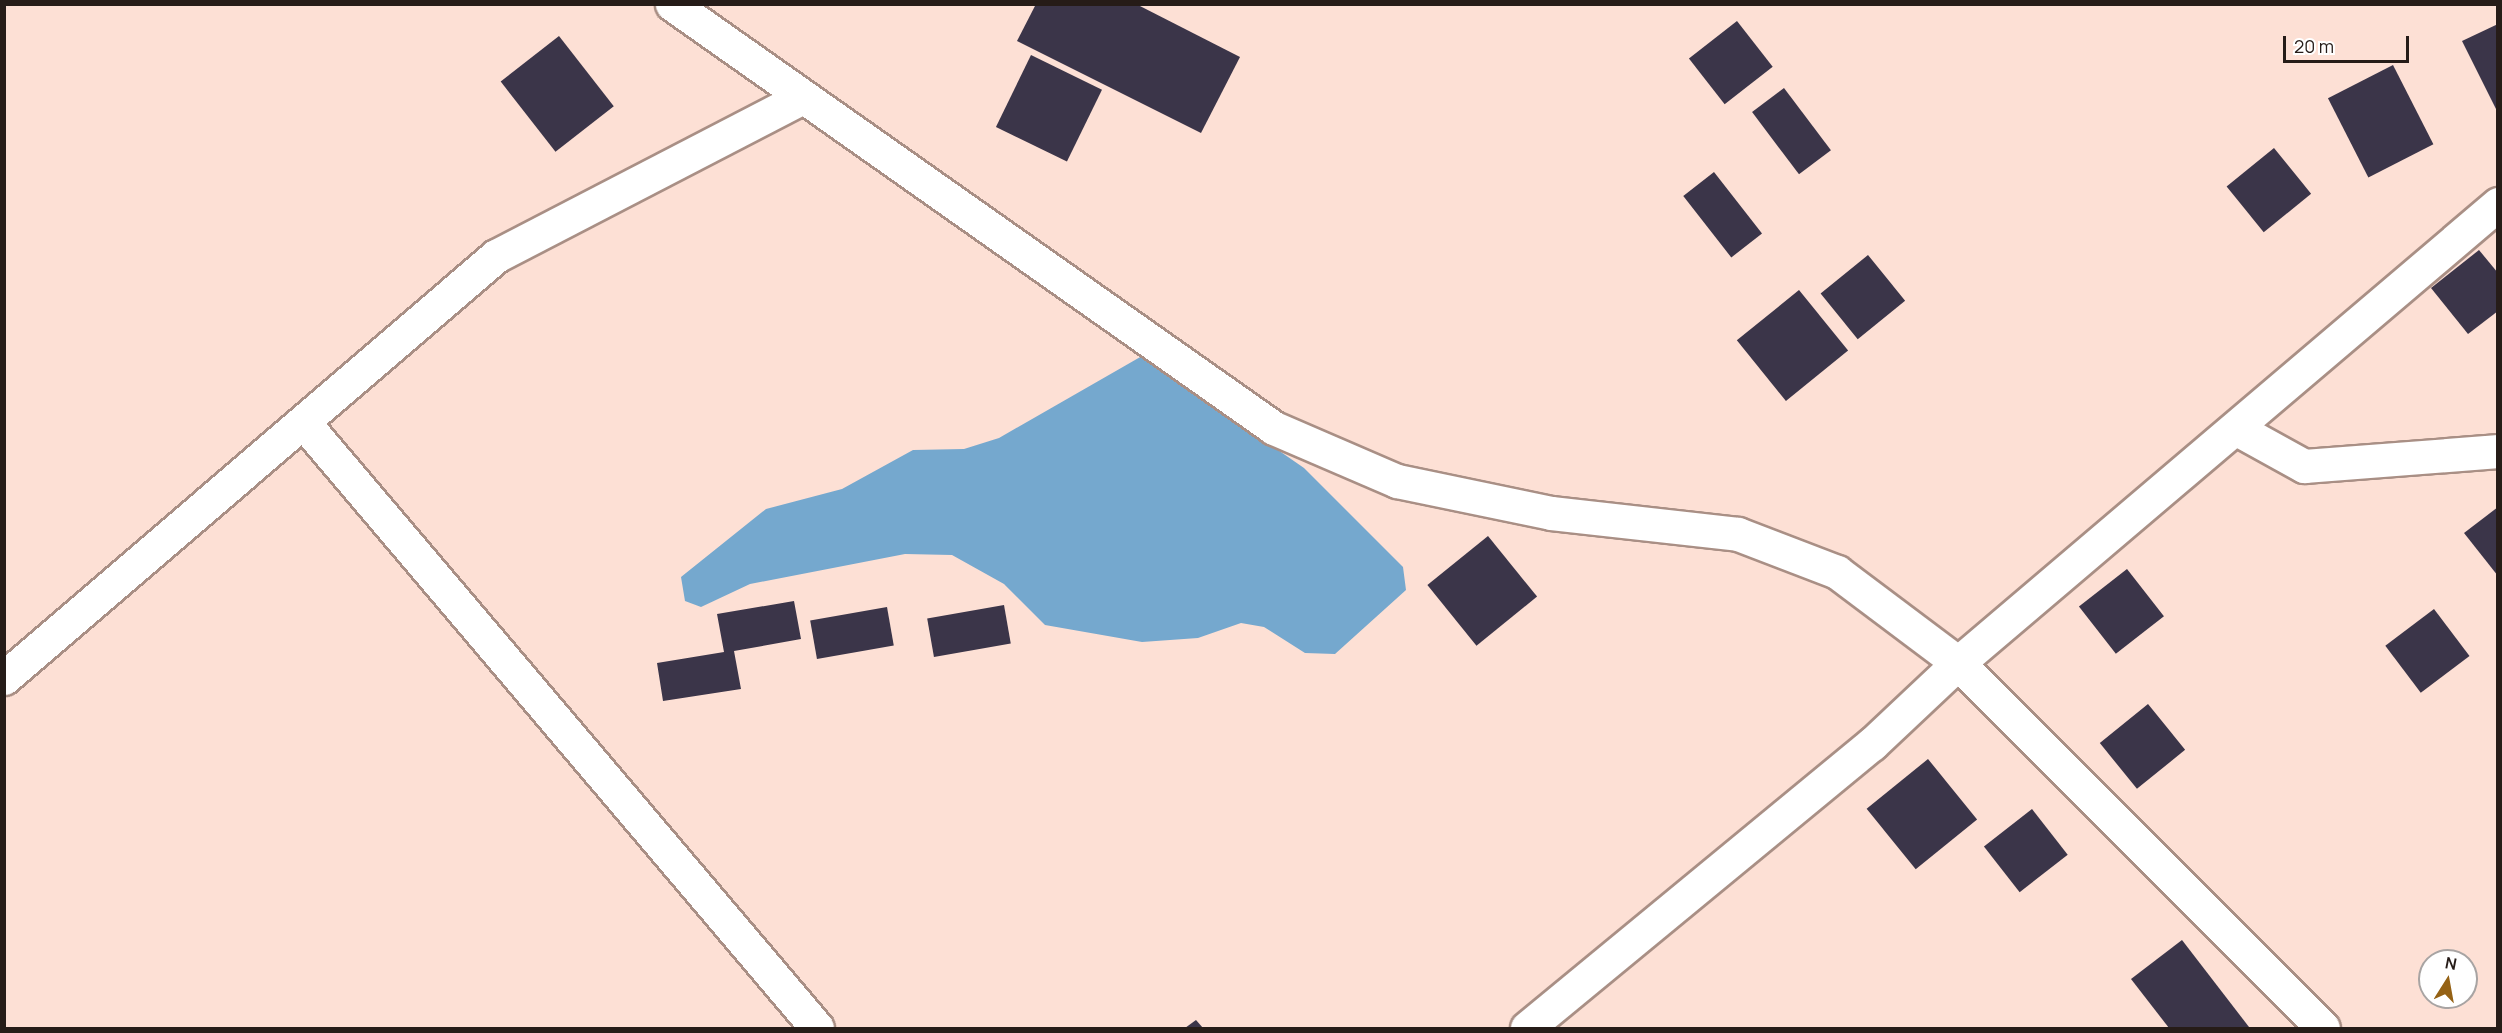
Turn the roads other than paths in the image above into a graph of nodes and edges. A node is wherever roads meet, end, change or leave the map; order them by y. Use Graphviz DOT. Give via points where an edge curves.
graph roads {
  1 [pos="672,4"];
  2 [pos="801,98"];
  3 [pos="2498,204"];
  4 [pos="304,423"];
  5 [pos="2238,429"];
  6 [pos="2498,451"];
  7 [pos="1958,663"];
  8 [pos="4,678"];
  9 [pos="816,1029"];
  10 [pos="1527,1029"];
  11 [pos="2322,1029"];
  1 -- 2 [label="street"];
  2 -- 4 [label="street" via="496,256"];
  2 -- 7 [label="street" via="1274,428 1397,481 1551,513 1738,534 1837,572"];
  3 -- 5 [label="street"];
  4 -- 8 [label="street"];
  4 -- 9 [label="street"];
  5 -- 6 [label="street" via="2304,466"];
  5 -- 7 [label="street"];
  7 -- 10 [label="street" via="1872,744"];
  7 -- 11 [label="street"];
}
